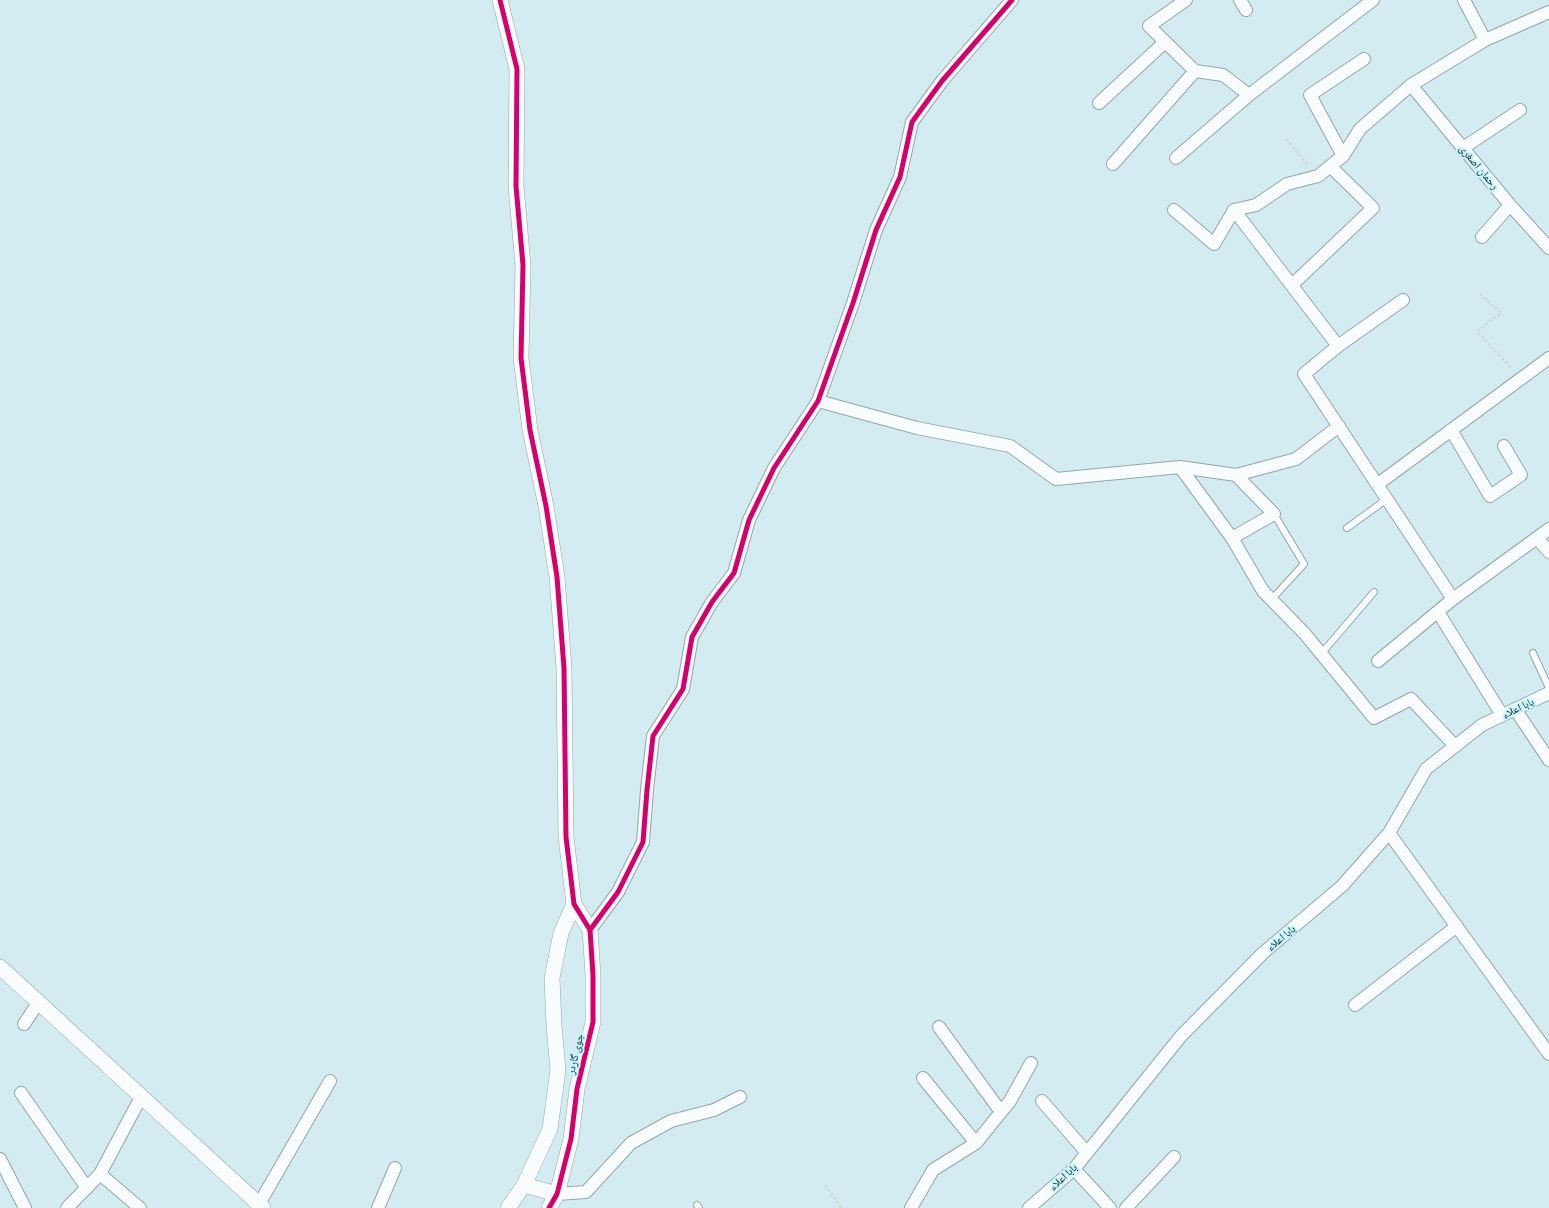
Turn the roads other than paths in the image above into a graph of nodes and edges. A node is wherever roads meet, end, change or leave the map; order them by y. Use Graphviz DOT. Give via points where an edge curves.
graph roads {
  1 [pos="500,0"];
  2 [pos="1012,0"];
  3 [pos="1186,0"];
  4 [pos="1374,0"];
  5 [pos="1464,0"];
  6 [pos="1549,12"];
  7 [pos="1485,40"];
  8 [pos="1165,42"];
  9 [pos="1364,59"];
  10 [pos="1195,71"];
  11 [pos="1410,85"];
  12 [pos="1250,95"];
  13 [pos="1099,103"];
  14 [pos="1520,110"];
  15 [pos="1463,148"];
  16 [pos="1343,156"];
  17 [pos="1176,158"];
  18 [pos="1113,164"];
  19 [pos="1330,166"];
  20 [pos="1510,205"];
  21 [pos="1174,210"];
  22 [pos="1234,210"];
  23 [pos="1482,237"];
  24 [pos="1549,248"];
  25 [pos="1292,285"];
  26 [pos="1403,300"];
  27 [pos="1338,346"];
  28 [pos="1549,358"];
  29 [pos="818,400"];
  30 [pos="1339,426"];
  31 [pos="1451,430"];
  32 [pos="1504,446"];
  33 [pos="1180,467"];
  34 [pos="1236,476"];
  35 [pos="1378,484"];
  36 [pos="1387,499"];
  37 [pos="1274,514"];
  38 [pos="1347,528"];
  39 [pos="1549,529"];
  40 [pos="1232,538"];
  41 [pos="1537,538"];
  42 [pos="1549,552"];
  43 [pos="1374,592"];
  44 [pos="1453,599"];
  45 [pos="1271,600"];
  46 [pos="1438,612"];
  47 [pos="1533,653"];
  48 [pos="1321,654"];
  49 [pos="1378,661"];
  50 [pos="1549,688"];
  51 [pos="1549,693"];
  52 [pos="1515,709"];
  53 [pos="1502,715"];
  54 [pos="1455,746"];
  55 [pos="1549,760"];
  56 [pos="1389,833"];
  57 [pos="574,904"];
  58 [pos="1457,926"];
  59 [pos="590,930"];
  60 [pos="0,967"];
  61 [pos="38,1003"];
  62 [pos="1355,1005"];
  63 [pos="24,1024"];
  64 [pos="940,1027"];
  65 [pos="1549,1054"];
  66 [pos="1031,1064"];
  67 [pos="923,1078"];
  68 [pos="330,1081"];
  69 [pos="21,1093"];
  70 [pos="141,1097"];
  71 [pos="740,1098"];
  72 [pos="1042,1100"];
  73 [pos="1001,1112"];
  74 [pos="976,1144"];
  75 [pos="1087,1153"];
  76 [pos="1174,1156"];
  77 [pos="0,1159"];
  78 [pos="395,1168"];
  79 [pos="1074,1169"];
  80 [pos="100,1174"];
  81 [pos="524,1185"];
  82 [pos="87,1188"];
  83 [pos="556,1194"];
  84 [pos="261,1206"];
  85 [pos="25,1208"];
  86 [pos="66,1208"];
  87 [pos="140,1208"];
  88 [pos="378,1208"];
  89 [pos="508,1208"];
  90 [pos="549,1208"];
  91 [pos="911,1208"];
  92 [pos="1029,1208"];
  93 [pos="1110,1208"];
  94 [pos="1126,1208"];
  1 -- 57 [label="street" via="517,69 516,186 523,265 521,358 530,430 546,506 557,577 564,668 566,837"];
  2 -- 29 [label="street" via="942,81 912,122 900,177 876,230"];
  3 -- 8 [label="street" via="1149,26"];
  4 -- 12 [label="street"];
  5 -- 7 [label="street"];
  6 -- 7 [label="street"];
  7 -- 11 [label="street"];
  8 -- 10 [label="street"];
  8 -- 13 [label="street"];
  9 -- 16 [label="street" via="1310,95"];
  10 -- 12 [label="street" via="1223,75"];
  10 -- 18 [label="street"];
  11 -- 15 [label="street, رحمان اصغری"];
  11 -- 16 [label="street" via="1360,129"];
  12 -- 17 [label="street"];
  14 -- 15 [label="street"];
  15 -- 20 [label="street, رحمان اصغری"];
  16 -- 19 [label="street"];
  19 -- 22 [label="street" via="1318,176 1287,184 1256,205"];
  19 -- 25 [label="street" via="1373,208"];
  20 -- 23 [label="street"];
  20 -- 24 [label="street, رحمان اصغری"];
  21 -- 22 [label="street" via="1214,244"];
  22 -- 25 [label="street"];
  25 -- 27 [label="street"];
  26 -- 27 [label="street"];
  27 -- 30 [label="street" via="1304,374"];
  28 -- 31 [label="street"];
  29 -- 33 [label="street" via="917,428 1010,446 1056,478"];
  29 -- 59 [label="street" via="774,468 749,520 734,573 712,602 692,637 684,689 653,736 643,842 618,892"];
  30 -- 34 [label="street" via="1296,459"];
  30 -- 35 [label="street"];
  31 -- 32 [label="street" via="1490,496 1520,475"];
  31 -- 35 [label="street"];
  33 -- 34 [label="street"];
  33 -- 40 [label="street"];
  34 -- 37 [label="street"];
  35 -- 36 [label="street"];
  36 -- 38 [label="lane"];
  36 -- 44 [label="street"];
  37 -- 40 [label="street"];
  37 -- 45 [label="lane" via="1304,564"];
  39 -- 41 [label="street"];
  40 -- 45 [label="street"];
  41 -- 42 [label="street"];
  41 -- 44 [label="street"];
  43 -- 48 [label="lane"];
  44 -- 46 [label="street"];
  45 -- 48 [label="street"];
  46 -- 49 [label="street"];
  46 -- 53 [label="street"];
  47 -- 50 [label="lane"];
  48 -- 54 [label="street" via="1374,718 1411,699"];
  51 -- 52 [label="street, بابا اعلاء"];
  52 -- 53 [label="street, بابا اعلاء"];
  52 -- 55 [label="street"];
  53 -- 54 [label="street, بابا اعلاء" via="1482,725"];
  54 -- 56 [label="street, بابا اعلاء" via="1426,769"];
  56 -- 58 [label="street"];
  56 -- 75 [label="street, بابا اعلاء" via="1342,886 1263,953 1181,1036"];
  57 -- 59 [label="street, جوی گاردر"];
  57 -- 81 [label="street, جوی گاردر" via="561,933 552,978 558,1070 550,1129"];
  58 -- 62 [label="street"];
  58 -- 65 [label="street"];
  59 -- 83 [label="street, جوی گاردر" via="593,1022 577,1089 571,1139"];
  60 -- 61 [label="street"];
  61 -- 63 [label="street"];
  61 -- 70 [label="street"];
  64 -- 73 [label="street"];
  66 -- 73 [label="street"];
  67 -- 74 [label="street"];
  68 -- 84 [label="street"];
  69 -- 82 [label="street"];
  70 -- 80 [label="street"];
  70 -- 84 [label="street"];
  71 -- 83 [label="street" via="714,1110 671,1121 631,1143 586,1192"];
  72 -- 75 [label="street"];
  73 -- 74 [label="street"];
  74 -- 91 [label="street" via="932,1170"];
  75 -- 79 [label="street, بابا اعلاء"];
  76 -- 94 [label="street"];
  77 -- 85 [label="street"];
  78 -- 88 [label="street"];
  79 -- 92 [label="street, بابا اعلاء"];
  79 -- 93 [label="street"];
  80 -- 82 [label="street"];
  80 -- 87 [label="street"];
  81 -- 83 [label="street"];
  81 -- 89 [label="street, جوی گاردر"];
  82 -- 86 [label="street"];
  83 -- 90 [label="street, جوی گاردر"];
}
